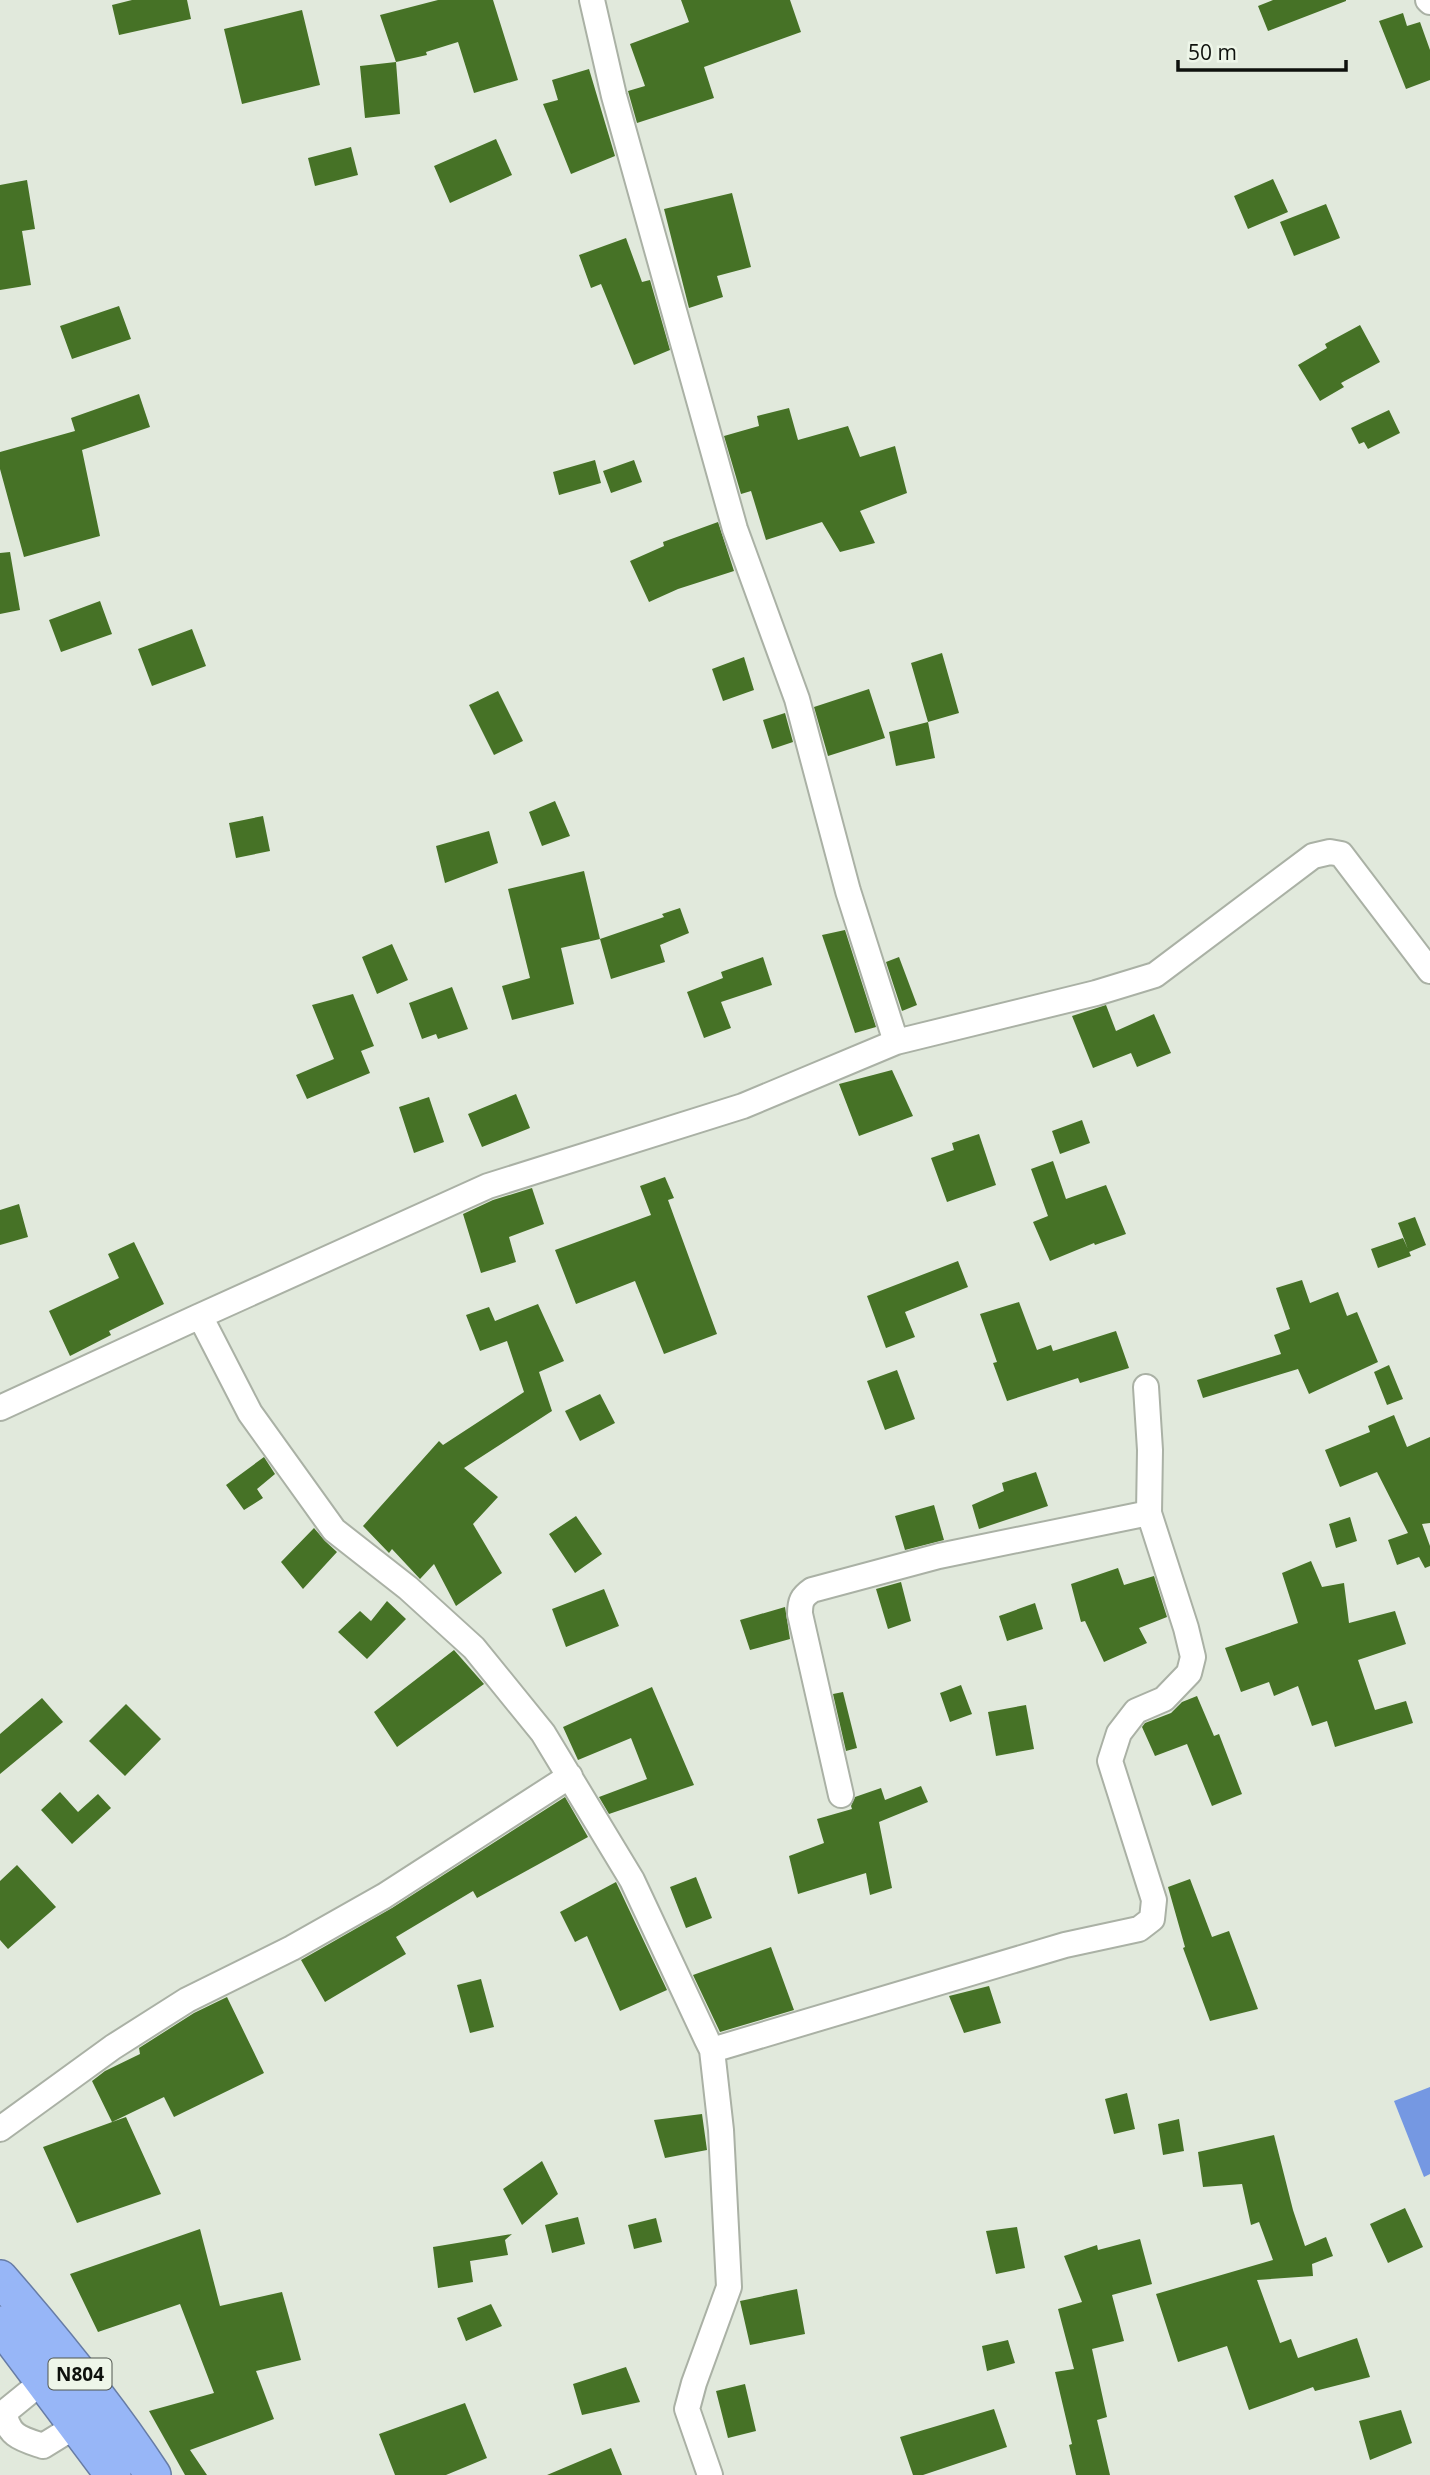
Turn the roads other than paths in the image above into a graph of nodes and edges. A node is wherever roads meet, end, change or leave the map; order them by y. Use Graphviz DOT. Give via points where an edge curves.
graph roads {
  1 [pos="592,0"];
  2 [pos="1430,971"];
  3 [pos="896,1042"];
  4 [pos="200,1316"];
  5 [pos="1146,1387"];
  6 [pos="0,1408"];
  7 [pos="1149,1513"];
  8 [pos="569,1776"];
  9 [pos="841,1795"];
  10 [pos="712,2050"];
  11 [pos="0,2129"];
  12 [pos="0,2278"];
  13 [pos="0,2324"];
  14 [pos="46,2366"];
  15 [pos="77,2425"];
  16 [pos="131,2442"];
  17 [pos="108,2469"];
  18 [pos="153,2475"];
  19 [pos="710,2475"];
  1 -- 3 [label="street" via="614,96 735,528 797,699 848,891"];
  2 -- 3 [label="street" via="1341,854 1330,852 1313,856 1156,975"];
  3 -- 4 [label="street" via="743,1106 488,1186"];
  4 -- 6 [label="street"];
  4 -- 8 [label="street" via="250,1413 334,1530 474,1648 543,1733"];
  5 -- 7 [label="street"];
  7 -- 9 [label="street" via="939,1556 805,1595 800,1614"];
  7 -- 10 [label="street" via="1193,1657 1189,1673 1164,1699 1136,1711 1119,1733 1111,1761 1154,1900 1152,1919 1139,1929 1053,1949"];
  8 -- 10 [label="street" via="632,1880"];
  8 -- 11 [label="street" via="384,1896 187,2000"];
  10 -- 19 [label="street" via="729,2287 687,2409"];
  12 -- 14 [label="highway, N804"];
  13 -- 14 [label="highway, N804"];
  14 -- 15 [label="highway, N804"];
  14 -- 15 [label="street" via="5,2412 6,2424 23,2440 43,2446"];
  14 -- 16 [label="highway, N804"];
  15 -- 17 [label="highway, N804"];
  16 -- 17 [label="highway"];
  16 -- 18 [label="highway, N804"];
}
